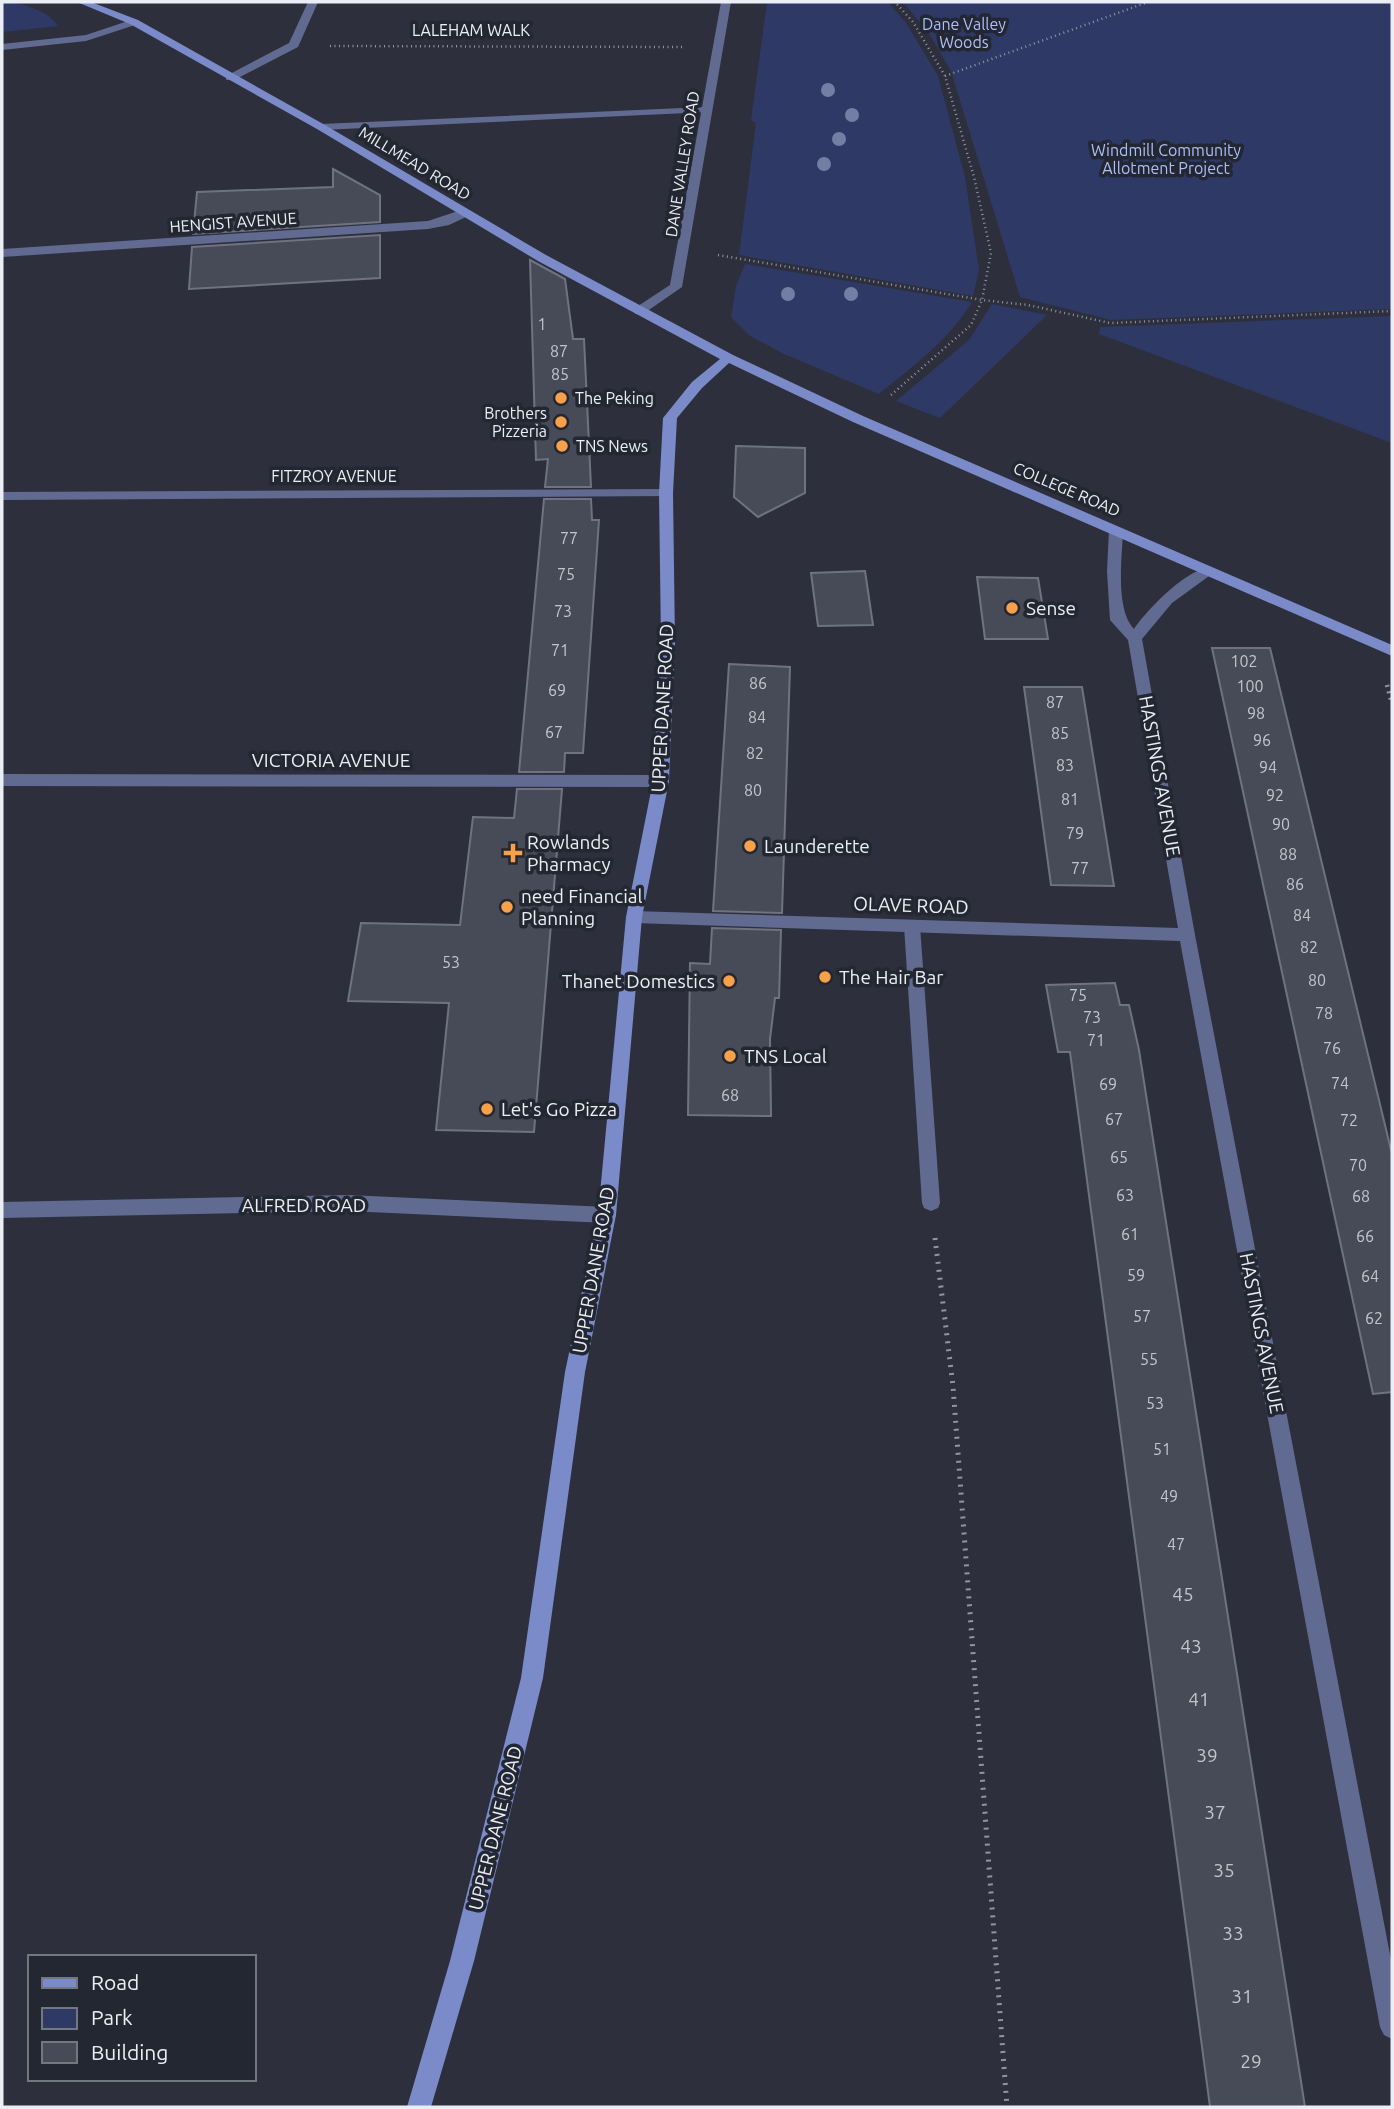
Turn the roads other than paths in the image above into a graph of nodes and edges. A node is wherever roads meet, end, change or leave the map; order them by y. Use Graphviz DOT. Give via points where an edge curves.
graph roads {
  1 [pos="82,2"];
  2 [pos="313,2"];
  3 [pos="726,2"];
  4 [pos="134,22"];
  5 [pos="2,47"];
  6 [pos="230,78"];
  7 [pos="705,110"];
  8 [pos="321,127"];
  9 [pos="464,213"];
  10 [pos="2,253"];
  11 [pos="639,311"];
  12 [pos="728,358"];
  13 [pos="666,493"];
  14 [pos="2,496"];
  15 [pos="1116,530"];
  16 [pos="1209,571"];
  17 [pos="1135,639"];
  18 [pos="1392,651"];
  19 [pos="2,780"];
  20 [pos="661,781"];
  21 [pos="634,917"];
  22 [pos="912,926"];
  23 [pos="1187,934"];
  24 [pos="931,1203"];
  25 [pos="2,1210"];
  26 [pos="607,1215"];
  27 [pos="1392,2027"];
  28 [pos="419,2107"];
  1 -- 4 [label="main road, MILLMEAD ROAD"];
  2 -- 6 [label="street" via="294,45"];
  3 -- 7 [label="street, DANE VALLEY ROAD"];
  4 -- 5 [label="street" via="84,40"];
  4 -- 6 [label="main road, MILLMEAD ROAD"];
  6 -- 8 [label="main road, MILLMEAD ROAD"];
  7 -- 8 [label="street"];
  7 -- 11 [label="street, DANE VALLEY ROAD" via="676,287"];
  8 -- 9 [label="main road, MILLMEAD ROAD"];
  9 -- 10 [label="street, HENGIST AVENUE" via="428,225"];
  9 -- 11 [label="main road, MILLMEAD ROAD"];
  11 -- 12 [label="main road, MILLMEAD ROAD"];
  12 -- 13 [label="main road, UPPER DANE ROAD" via="670,418"];
  12 -- 15 [label="main road, COLLEGE ROAD"];
  13 -- 14 [label="street, FITZROY AVENUE"];
  13 -- 20 [label="main road, UPPER DANE ROAD" via="668,642"];
  15 -- 16 [label="main road, COLLEGE ROAD"];
  15 -- 17 [label="street, HASTINGS AVENUE" via="1117,620"];
  16 -- 17 [label="street" via="1152,612"];
  16 -- 18 [label="main road, COLLEGE ROAD"];
  17 -- 23 [label="street, HASTINGS AVENUE"];
  19 -- 20 [label="street, VICTORIA AVENUE"];
  20 -- 21 [label="main road, UPPER DANE ROAD"];
  21 -- 22 [label="street, OLAVE ROAD"];
  21 -- 26 [label="main road, UPPER DANE ROAD"];
  22 -- 23 [label="street, OLAVE ROAD"];
  22 -- 24 [label="street"];
  23 -- 27 [label="street, HASTINGS AVENUE"];
  25 -- 26 [label="street, ALFRED ROAD" via="348,1203"];
  26 -- 28 [label="main road, UPPER DANE ROAD" via="575,1372 532,1678 463,1961"];
}
